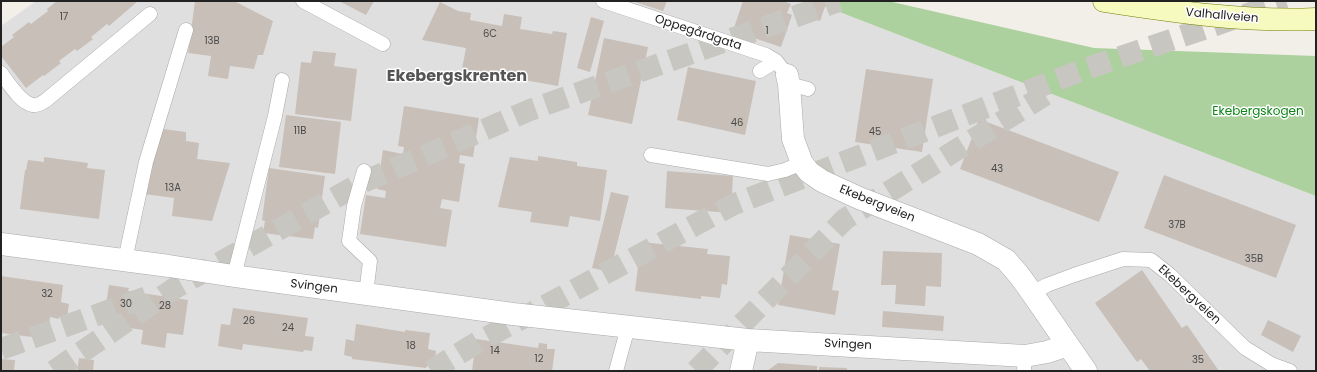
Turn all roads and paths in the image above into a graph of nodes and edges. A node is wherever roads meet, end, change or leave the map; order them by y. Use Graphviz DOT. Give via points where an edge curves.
graph roads {
  1 [pos="303,1"];
  2 [pos="603,1"];
  3 [pos="1104,1"];
  4 [pos="150,14"];
  5 [pos="1316,19"];
  6 [pos="186,30"];
  7 [pos="384,44"];
  8 [pos="760,71"];
  9 [pos="1,73"];
  10 [pos="790,77"];
  11 [pos="282,80"];
  12 [pos="651,155"];
  13 [pos="802,163"];
  14 [pos="364,171"];
  15 [pos="1,244"];
  16 [pos="125,260"];
  17 [pos="234,276"];
  18 [pos="1032,293"];
  19 [pos="366,294"];
  20 [pos="628,327"];
  21 [pos="748,340"];
  22 [pos="1068,345"];
  23 [pos="1025,363"];
  24 [pos="616,371"];
  25 [pos="741,371"];
  26 [pos="1086,371"];
  27 [pos="1290,371"];
  1 -- 7 [label="lane"];
  2 -- 10 [label="lane, Oppegårdgata" via="766,55"];
  3 -- 5 [label="street, Valhallveien" via="1207,16"];
  4 -- 9 [label="lane" via="38,105 32,105 22,99"];
  6 -- 16 [label="lane" via="146,162"];
  8 -- 10 [label="lane"];
  10 -- 13 [label="street, Ekebergveien" via="793,139"];
  11 -- 17 [label="lane"];
  12 -- 13 [label="lane" via="768,174"];
  13 -- 18 [label="street, Ekebergveien" via="809,172 822,181 978,244 1006,260"];
  14 -- 19 [label="lane" via="354,206 349,241 370,261"];
  15 -- 16 [label="street, Svingen"];
  16 -- 17 [label="street, Svingen"];
  17 -- 19 [label="street, Svingen"];
  18 -- 22 [label="street, Ekebergveien"];
  18 -- 27 [label="lane, Ekebergveien" via="1074,275 1123,260 1151,260 1170,275 1245,348 1271,364"];
  19 -- 20 [label="street, Svingen"];
  20 -- 21 [label="street, Svingen"];
  20 -- 24 [label="lane"];
  21 -- 23 [label="street, Svingen"];
  21 -- 25 [label="street"];
  22 -- 23 [label="street, Svingen"];
  22 -- 26 [label="street, Ekebergveien"];
}
